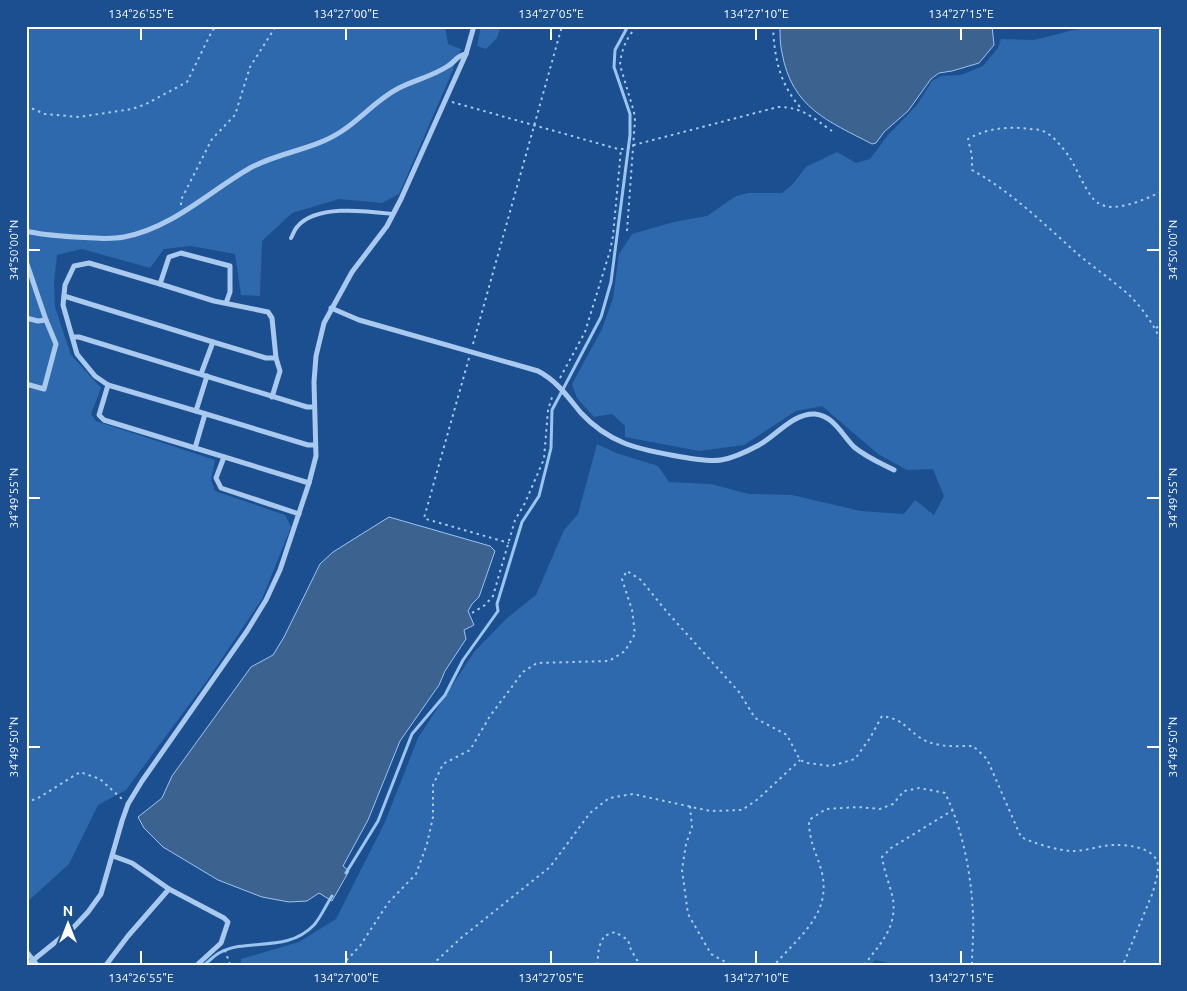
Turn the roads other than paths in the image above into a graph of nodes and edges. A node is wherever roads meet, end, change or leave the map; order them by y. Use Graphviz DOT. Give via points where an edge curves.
graph roads {
  1 [pos="474,26"];
  2 [pos="466,54"];
  3 [pos="393,214"];
  4 [pos="26,231"];
  5 [pos="291,238"];
  6 [pos="26,261"];
  7 [pos="160,284"];
  8 [pos="64,296"];
  9 [pos="226,303"];
  10 [pos="331,308"];
  11 [pos="26,318"];
  12 [pos="46,320"];
  13 [pos="73,337"];
  14 [pos="213,342"];
  15 [pos="276,358"];
  16 [pos="204,375"];
  17 [pos="26,384"];
  18 [pos="108,385"];
  19 [pos="272,397"];
  20 [pos="314,407"];
  21 [pos="196,411"];
  22 [pos="205,414"];
  23 [pos="315,445"];
  24 [pos="195,448"];
  25 [pos="224,457"];
  26 [pos="894,470"];
  27 [pos="309,483"];
  28 [pos="299,514"];
  29 [pos="113,856"];
  30 [pos="169,889"];
  31 [pos="26,951"];
  32 [pos="34,959"];
  33 [pos="27,965"];
  34 [pos="37,965"];
  35 [pos="106,965"];
  36 [pos="196,965"];
  1 -- 2 [label="street"];
  2 -- 3 [label="street"];
  2 -- 4 [label="street" via="448,66 398,88 341,132 318,144 275,156 251,168 151,229 105,239"];
  3 -- 5 [label="lane" via="342,210 321,214 297,227"];
  3 -- 10 [label="street"];
  6 -- 12 [label="street"];
  7 -- 8 [label="street" via="89,262 74,266 65,285"];
  7 -- 9 [label="street"];
  7 -- 9 [label="street" via="169,257 181,253 230,266 230,292"];
  8 -- 13 [label="street" via="63,305"];
  8 -- 14 [label="street"];
  9 -- 15 [label="street" via="268,312 272,318"];
  10 -- 20 [label="street" via="316,356"];
  10 -- 26 [label="street" via="359,320 538,371 566,392 582,414 602,432 625,444 700,460 720,460 759,445 796,418 813,414 832,420 855,447"];
  11 -- 12 [label="street"];
  12 -- 17 [label="street" via="56,344 44,389"];
  13 -- 16 [label="street"];
  13 -- 18 [label="street" via="77,354 95,376"];
  14 -- 15 [label="street"];
  14 -- 16 [label="street"];
  15 -- 19 [label="street" via="280,371"];
  16 -- 19 [label="street"];
  16 -- 21 [label="street"];
  18 -- 21 [label="street"];
  18 -- 24 [label="street" via="99,415 104,420"];
  19 -- 20 [label="street"];
  20 -- 23 [label="street"];
  21 -- 22 [label="street"];
  22 -- 23 [label="street"];
  22 -- 24 [label="street"];
  23 -- 27 [label="street" via="316,456"];
  24 -- 25 [label="street"];
  25 -- 27 [label="street"];
  25 -- 28 [label="street" via="216,478 221,488"];
  27 -- 28 [label="street"];
  28 -- 29 [label="street" via="266,600 128,804"];
  29 -- 30 [label="street" via="132,863"];
  29 -- 32 [label="street" via="101,894 88,912"];
  30 -- 35 [label="street"];
  30 -- 36 [label="street" via="228,922 221,943"];
  31 -- 32 [label="street"];
  32 -- 33 [label="street"];
  32 -- 34 [label="street"];
}
